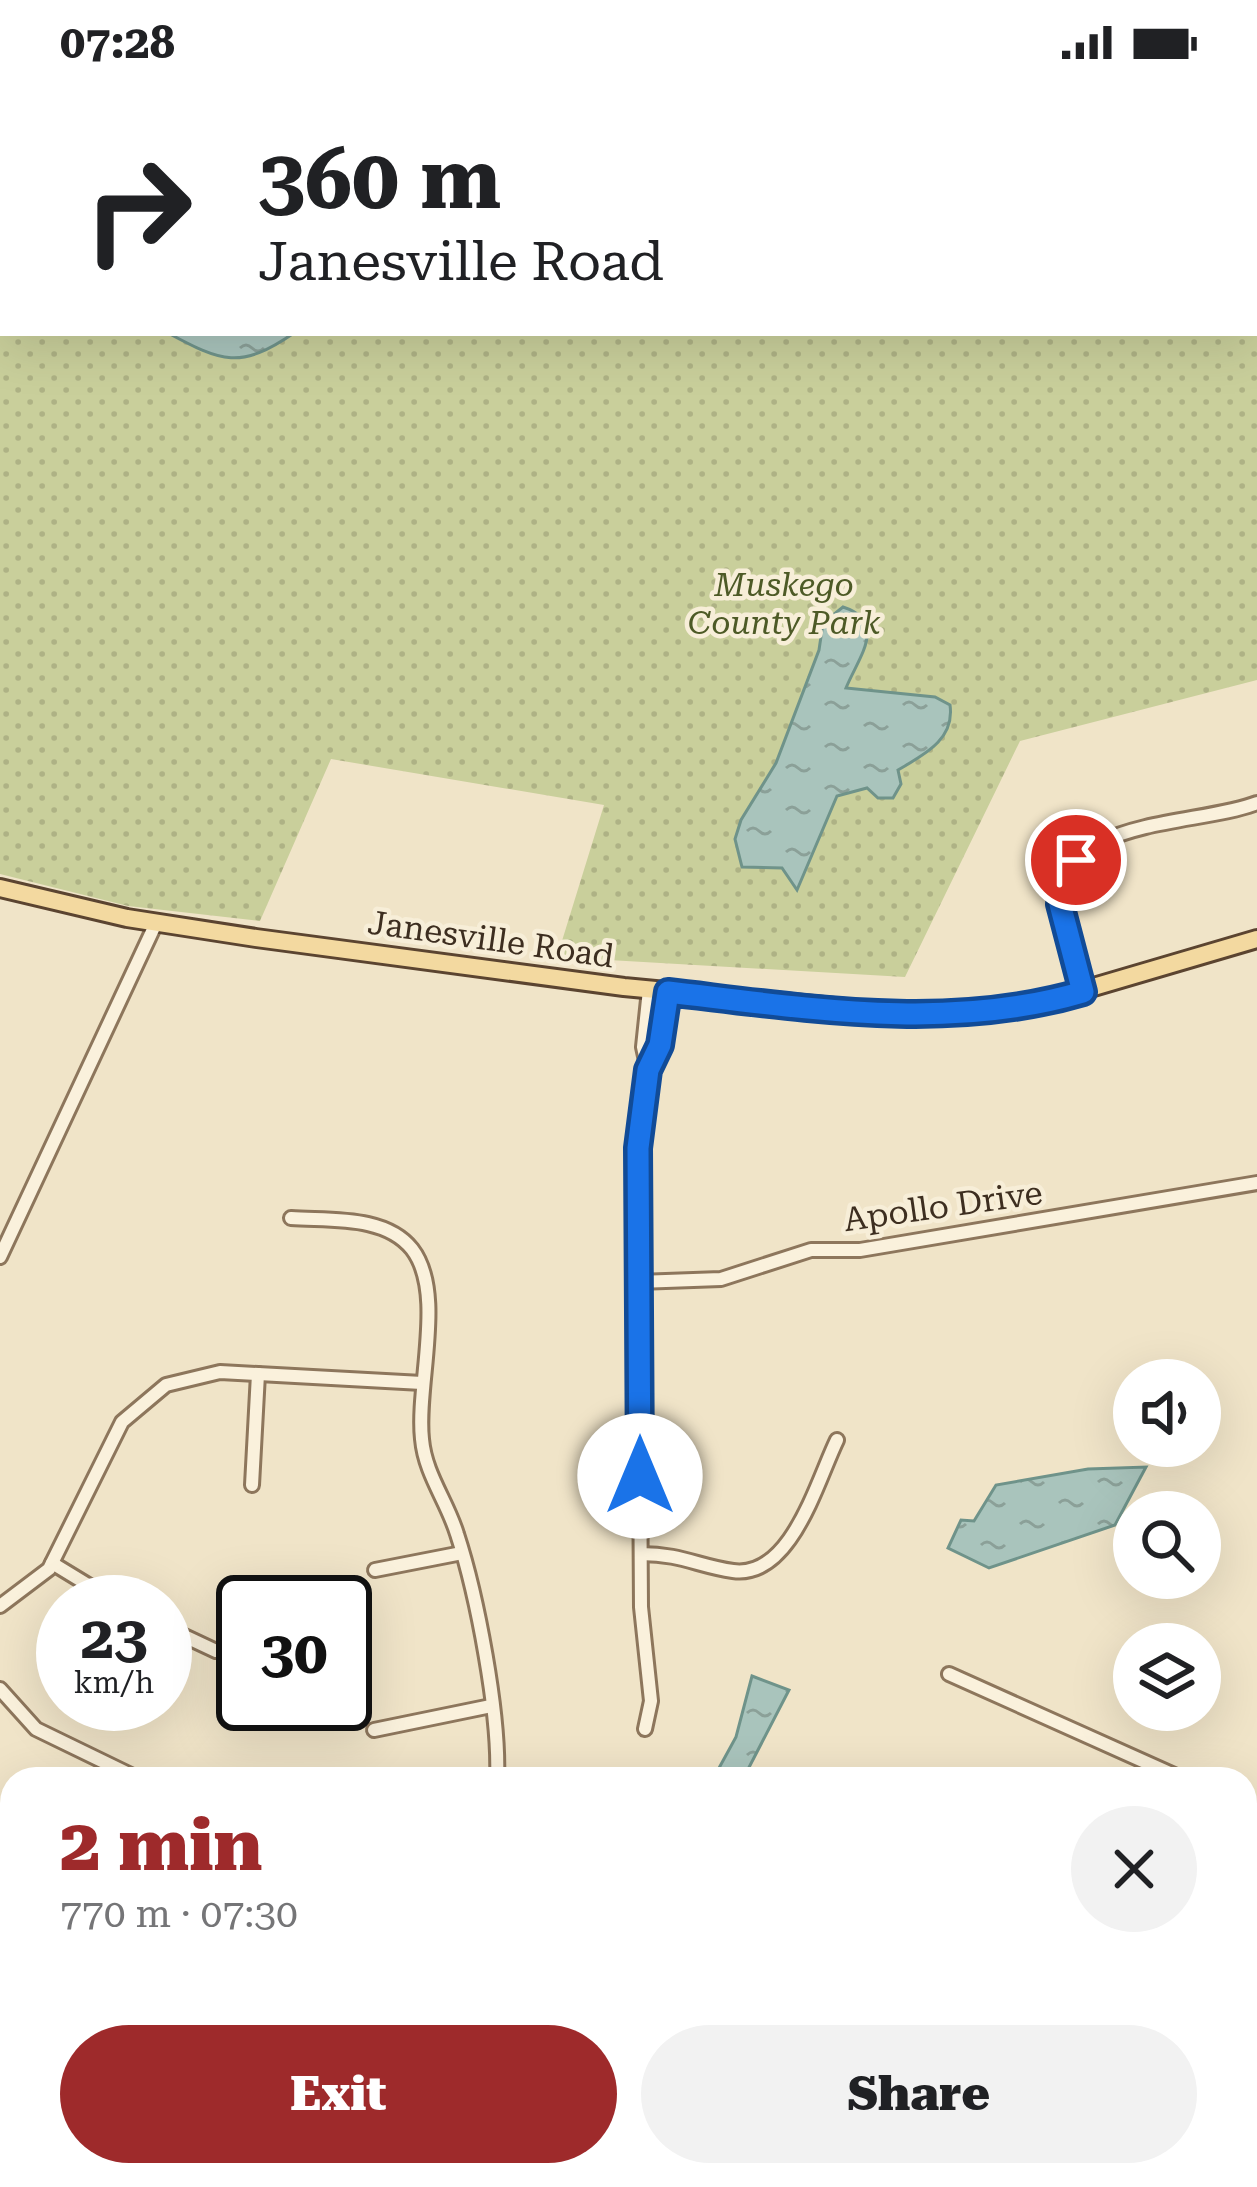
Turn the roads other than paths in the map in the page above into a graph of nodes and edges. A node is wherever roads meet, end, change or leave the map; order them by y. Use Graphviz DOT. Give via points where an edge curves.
graph roads {
  1 [pos="1257,802"];
  2 [pos="0,888"];
  3 [pos="157,923"];
  4 [pos="1257,939"];
  5 [pos="649,989"];
  6 [pos="668,992"];
  7 [pos="1083,992"];
  8 [pos="648,1070"];
  9 [pos="1257,1183"];
  10 [pos="291,1218"];
  11 [pos="0,1257"];
  12 [pos="638,1282"];
  13 [pos="258,1374"];
  14 [pos="422,1383"];
  15 [pos="837,1440"];
  16 [pos="252,1484"];
  17 [pos="462,1552"];
  18 [pos="641,1554"];
  19 [pos="52,1564"];
  20 [pos="757,1569"];
  21 [pos="375,1570"];
  22 [pos="71,1575"];
  23 [pos="764,1587"];
  24 [pos="0,1606"];
  25 [pos="949,1674"];
  26 [pos="0,1689"];
  27 [pos="491,1706"];
  28 [pos="645,1729"];
  29 [pos="374,1730"];
  30 [pos="114,1767"];
  31 [pos="496,1767"];
  32 [pos="1156,1767"];
  1 -- 7 [label="street" via="1115,834 1076,860 1060,904"];
  2 -- 3 [label="main road, Janesville Road"];
  3 -- 5 [label="main road, Janesville Road"];
  3 -- 11 [label="street"];
  4 -- 7 [label="main road, Janesville Road"];
  5 -- 6 [label="main road, Janesville Road"];
  5 -- 8 [label="street"];
  6 -- 7 [label="main road, Janesville Road" via="941,1015 1022,1008"];
  6 -- 8 [label="street"];
  8 -- 12 [label="street" via="638,1148"];
  9 -- 12 [label="street, Apollo Drive" via="860,1250 811,1250 722,1279"];
  10 -- 14 [label="street" via="382,1228 413,1251 427,1283"];
  12 -- 18 [label="street"];
  13 -- 14 [label="street"];
  13 -- 16 [label="street"];
  13 -- 19 [label="street" via="193,1376 135,1407"];
  14 -- 17 [label="street" via="425,1457"];
  15 -- 20 [label="street" via="783,1547"];
  17 -- 21 [label="street"];
  17 -- 27 [label="street"];
  18 -- 20 [label="street"];
  18 -- 28 [label="street" via="651,1701"];
  19 -- 22 [label="street"];
  19 -- 24 [label="street"];
  20 -- 23 [label="street"];
  25 -- 32 [label="street"];
  26 -- 30 [label="street" via="36,1729"];
  27 -- 29 [label="street"];
  27 -- 31 [label="street"];
}
